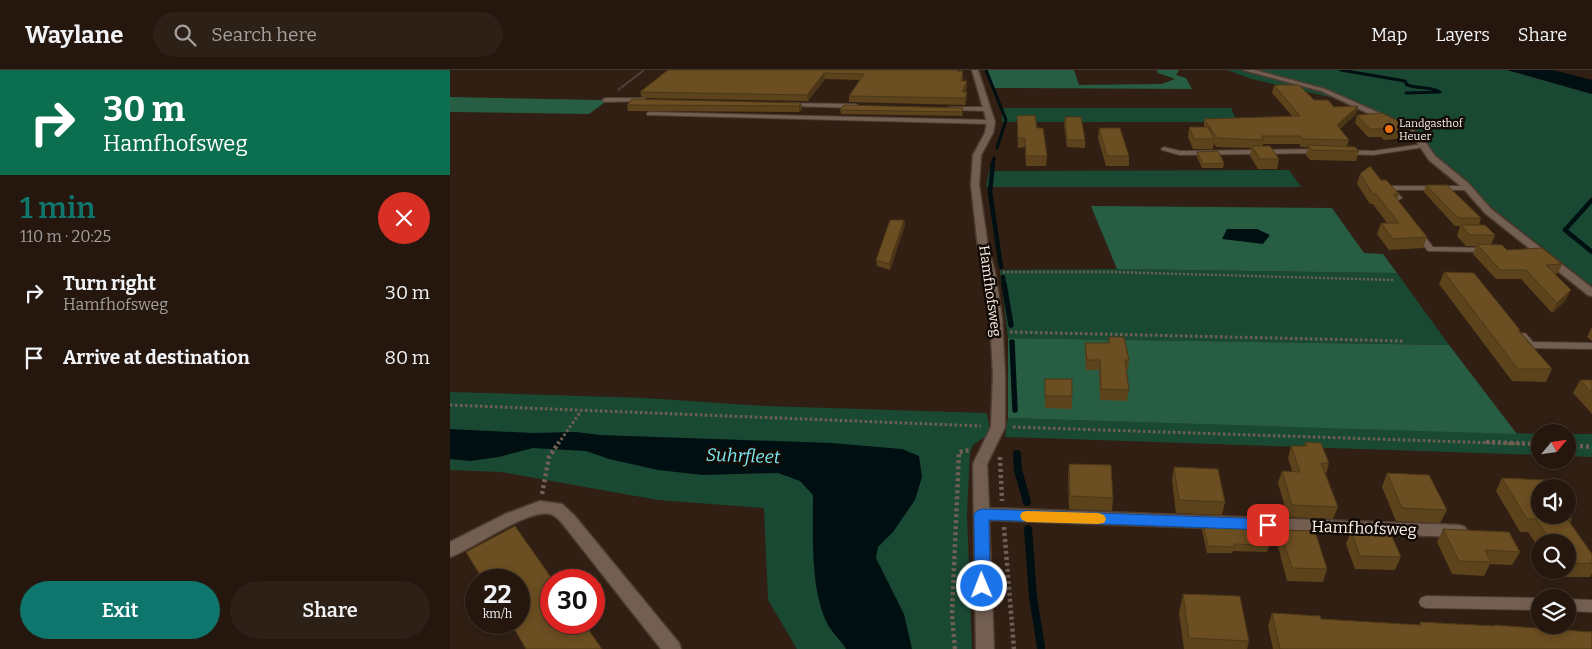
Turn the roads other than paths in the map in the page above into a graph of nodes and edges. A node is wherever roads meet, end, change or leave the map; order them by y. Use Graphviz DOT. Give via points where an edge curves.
graph roads {
  1 [pos="975,70"];
  2 [pos="1246,70"];
  3 [pos="605,100"];
  4 [pos="654,101"];
  5 [pos="782,104"];
  6 [pos="860,106"];
  7 [pos="948,108"];
  8 [pos="987,109"];
  9 [pos="649,114"];
  10 [pos="991,122"];
  11 [pos="1423,146"];
  12 [pos="1164,149"];
  13 [pos="1468,188"];
  14 [pos="1398,198"];
  15 [pos="1411,225"];
  16 [pos="1500,250"];
  17 [pos="1520,251"];
  18 [pos="1539,251"];
  19 [pos="1592,293"];
  20 [pos="1518,330"];
  21 [pos="1592,346"];
  22 [pos="982,514"];
  23 [pos="1477,532"];
  24 [pos="450,550"];
  25 [pos="1426,602"];
  26 [pos="1531,604"];
  27 [pos="1576,605"];
  28 [pos="1592,606"];
  29 [pos="672,649"];
  30 [pos="986,649"];
  1 -- 8 [label="street"];
  2 -- 11 [label="street" via="1323,90 1406,128 1419,138"];
  3 -- 4 [label="lane"];
  5 -- 6 [label="lane"];
  7 -- 8 [label="lane"];
  8 -- 10 [label="street"];
  9 -- 10 [label="lane"];
  10 -- 22 [label="street, Hamfhofsweg" via="977,156 975,185 983,247 990,272 1000,375 998,427 980,464"];
  11 -- 12 [label="lane" via="1373,153 1180,153"];
  11 -- 13 [label="street" via="1432,158"];
  13 -- 14 [label="lane" via="1389,188"];
  13 -- 18 [label="street" via="1488,211"];
  15 -- 16 [label="lane" via="1431,250"];
  17 -- 18 [label="lane"];
  18 -- 19 [label="street"];
  20 -- 21 [label="lane" via="1530,345"];
  22 -- 23 [label="street, Hamfhofsweg"];
  22 -- 30 [label="street, Hamfhofsweg"];
  24 -- 29 [label="street" via="511,518 540,507 556,508"];
  25 -- 26 [label="lane"];
  27 -- 28 [label="lane"];
}
